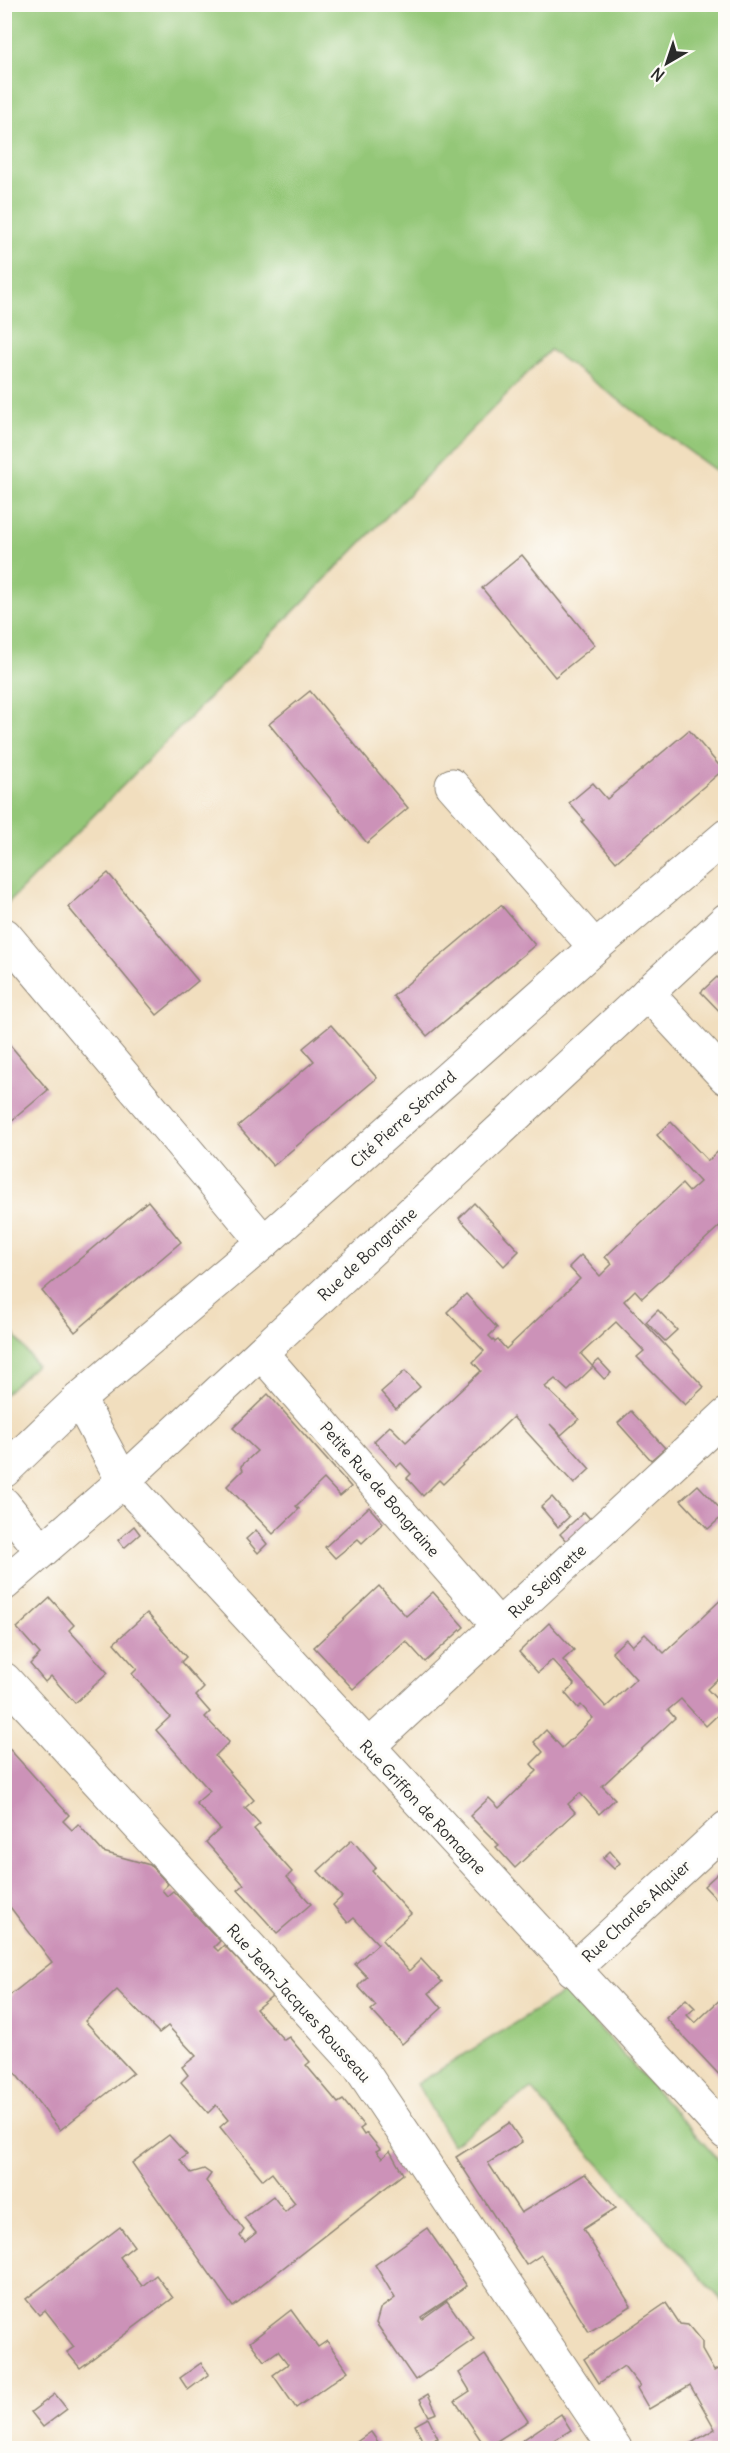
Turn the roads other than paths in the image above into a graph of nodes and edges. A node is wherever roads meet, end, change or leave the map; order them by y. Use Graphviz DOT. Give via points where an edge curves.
graph roads {
  1 [pos="452,785"];
  2 [pos="726,836"];
  3 [pos="726,920"];
  4 [pos="5,935"];
  5 [pos="595,948"];
  6 [pos="647,993"];
  7 [pos="726,1078"];
  8 [pos="264,1242"];
  9 [pos="261,1353"];
  10 [pos="79,1399"];
  11 [pos="726,1415"];
  12 [pos="4,1471"];
  13 [pos="123,1481"];
  14 [pos="4,1504"];
  15 [pos="42,1551"];
  16 [pos="4,1584"];
  17 [pos="499,1626"];
  18 [pos="4,1679"];
  19 [pos="368,1748"];
  20 [pos="726,1828"];
  21 [pos="573,1970"];
  22 [pos="726,2133"];
  23 [pos="615,2448"];
  1 -- 5 [label="street"];
  2 -- 5 [label="street, Cité Pierre Sémard"];
  3 -- 6 [label="street, Rue de Bongraine"];
  4 -- 8 [label="street"];
  5 -- 8 [label="street, Cité Pierre Sémard"];
  6 -- 7 [label="street"];
  6 -- 9 [label="street, Rue de Bongraine"];
  8 -- 10 [label="street, Cité Pierre Sémard"];
  9 -- 13 [label="street, Rue de Bongraine"];
  9 -- 17 [label="street, Petite Rue de Bongraine"];
  10 -- 12 [label="street, Cité Pierre Sémard"];
  10 -- 13 [label="street, Rue Griffon de Romagne"];
  11 -- 17 [label="street, Rue Seignette"];
  13 -- 15 [label="street, Rue de Bongraine"];
  13 -- 19 [label="street, Rue Griffon de Romagne"];
  14 -- 15 [label="street"];
  15 -- 16 [label="street, Rue de Bongraine"];
  17 -- 19 [label="street, Rue Seignette"];
  18 -- 23 [label="street, Rue Jean-Jacques Rousseau" via="359,2066"];
  19 -- 21 [label="street, Rue Griffon de Romagne"];
  20 -- 21 [label="street, Rue Charles Alquier"];
  21 -- 22 [label="street, Rue Griffon de Romagne"];
}
